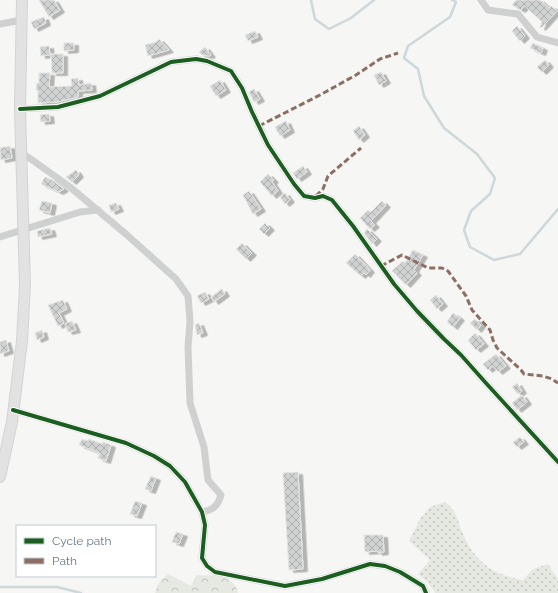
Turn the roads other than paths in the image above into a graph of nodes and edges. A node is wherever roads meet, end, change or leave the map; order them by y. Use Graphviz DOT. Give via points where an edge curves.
graph roads {
  1 [pos="22,0"];
  2 [pos="481,0"];
  3 [pos="21,20"];
  4 [pos="0,24"];
  5 [pos="558,43"];
  6 [pos="20,109"];
  7 [pos="21,152"];
  8 [pos="98,210"];
  9 [pos="23,230"];
  10 [pos="0,237"];
  11 [pos="13,410"];
  12 [pos="558,462"];
  13 [pos="0,477"];
  14 [pos="202,512"];
  15 [pos="426,593"];
  1 -- 3 [label="main road"];
  2 -- 5 [label="street" via="488,10 518,14 537,37"];
  3 -- 4 [label="street"];
  3 -- 6 [label="main road"];
  6 -- 7 [label="main road"];
  6 -- 12 [label="street" via="58,107 100,96 171,62 196,59 231,71 242,88 268,145 304,196 323,196 332,200 394,284"];
  7 -- 8 [label="street"];
  7 -- 9 [label="main road"];
  8 -- 9 [label="street" via="80,212"];
  8 -- 14 [label="street" via="176,279 188,296 190,403 204,448 208,480 221,495 216,507"];
  9 -- 10 [label="street"];
  9 -- 11 [label="main road" via="25,285 22,341"];
  11 -- 13 [label="main road"];
  11 -- 14 [label="street" via="126,443 154,456 170,466 185,482"];
  14 -- 15 [label="street" via="205,525 202,558 207,566 216,572 285,586 370,564 400,572 423,586"];
}
